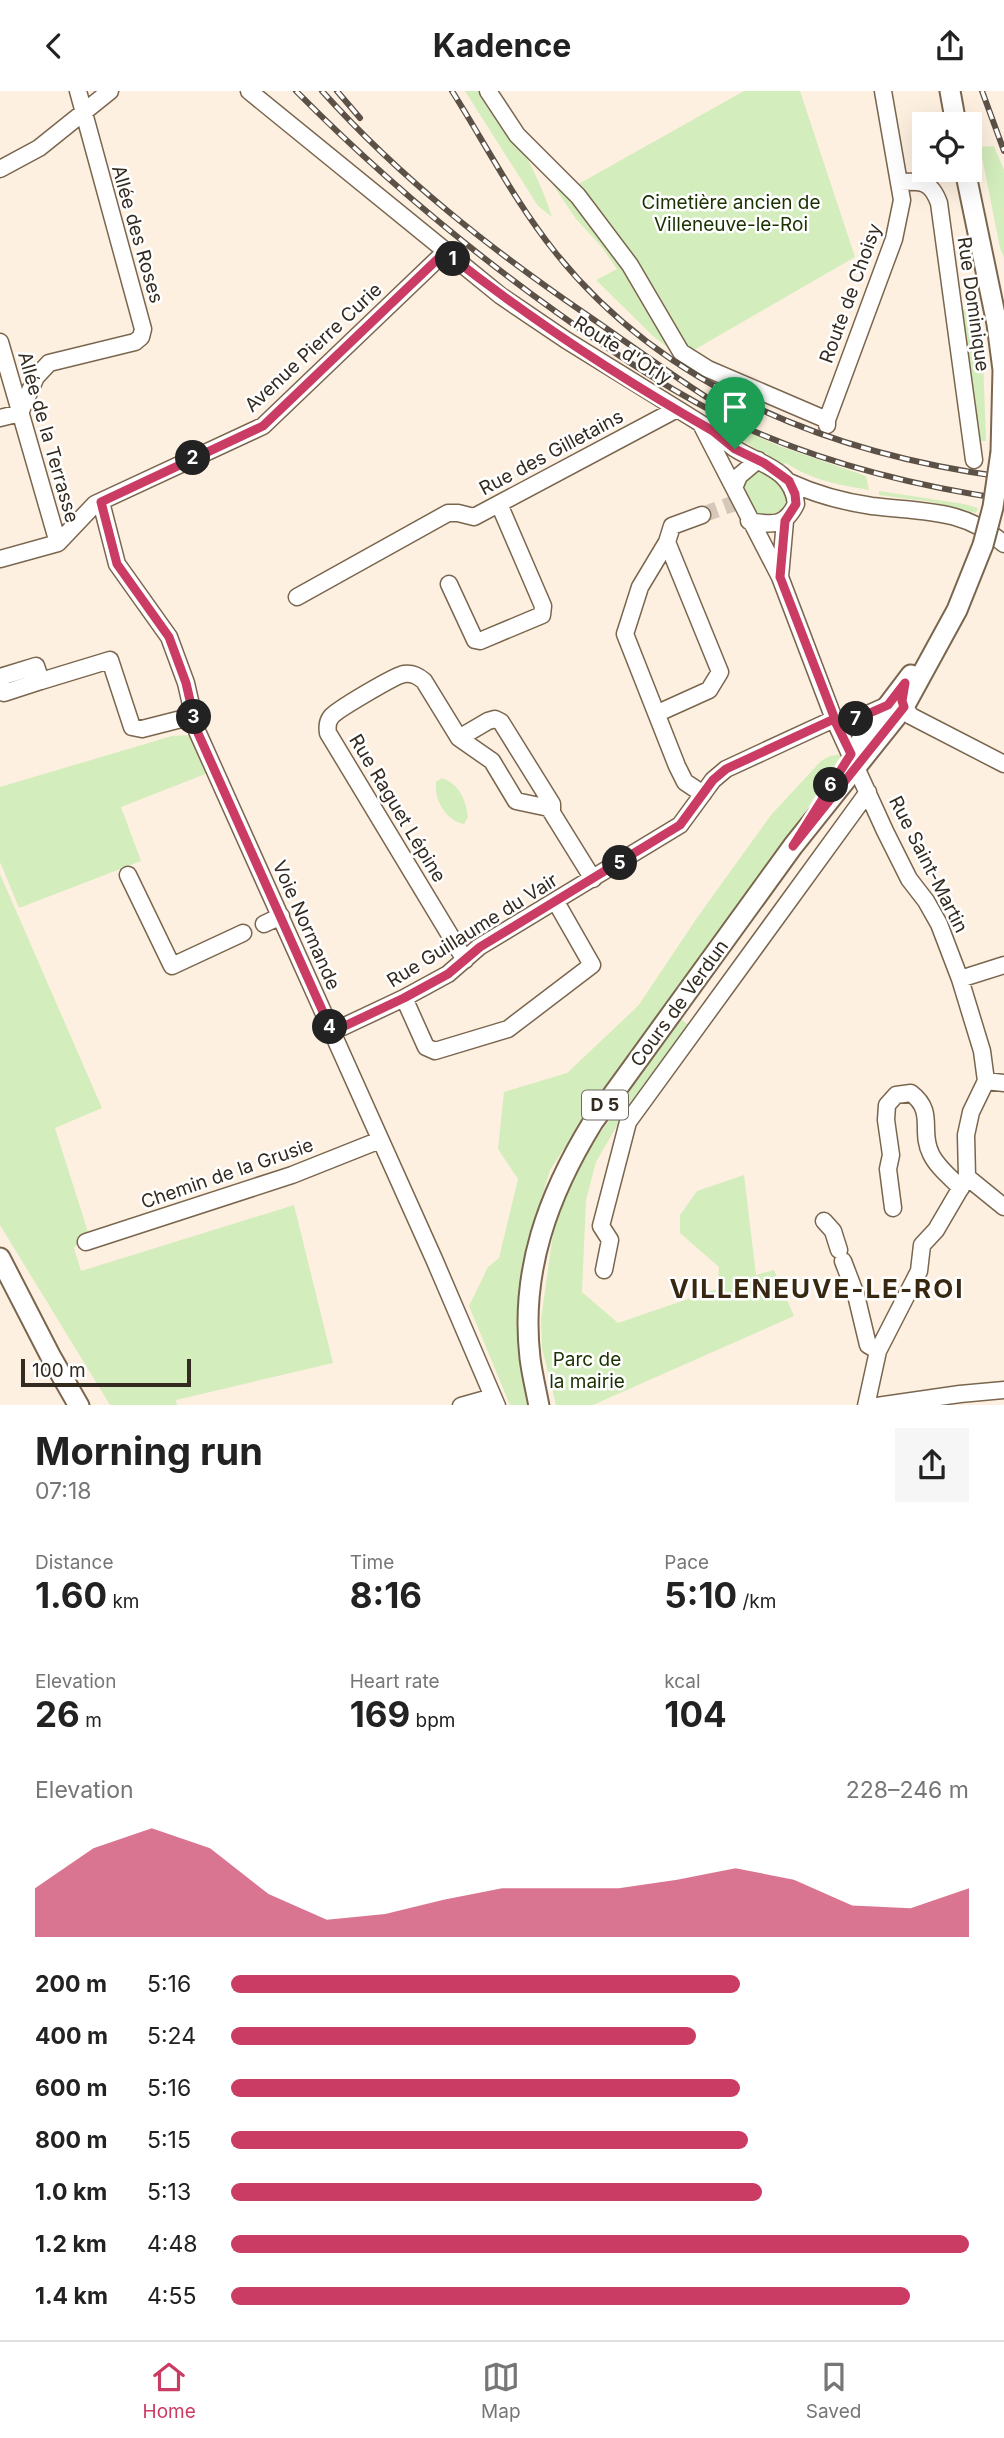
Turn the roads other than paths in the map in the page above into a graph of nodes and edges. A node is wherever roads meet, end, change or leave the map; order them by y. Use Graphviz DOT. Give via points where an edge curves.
graph roads {
  1 [pos="78,91"];
  2 [pos="110,91"];
  3 [pos="249,91"];
  4 [pos="488,91"];
  5 [pos="883,91"];
  6 [pos="950,91"];
  7 [pos="954,112"];
  8 [pos="84,114"];
  9 [pos="0,169"];
  10 [pos="900,182"];
  11 [pos="967,182"];
  12 [pos="445,252"];
  13 [pos="0,342"];
  14 [pos="677,409"];
  15 [pos="20,413"];
  16 [pos="0,418"];
  17 [pos="701,424"];
  18 [pos="758,460"];
  19 [pos="974,460"];
  20 [pos="789,481"];
  21 [pos="734,488"];
  22 [pos="101,502"];
  23 [pos="499,504"];
  24 [pos="702,515"];
  25 [pos="750,521"];
  26 [pos="785,521"];
  27 [pos="667,542"];
  28 [pos="58,543"];
  29 [pos="1004,544"];
  30 [pos="0,559"];
  31 [pos="780,577"];
  32 [pos="449,584"];
  33 [pos="297,597"];
  34 [pos="951,621"];
  35 [pos="0,677"];
  36 [pos="41,681"];
  37 [pos="0,683"];
  38 [pos="902,710"];
  39 [pos="657,713"];
  40 [pos="193,716"];
  41 [pos="836,723"];
  42 [pos="459,738"];
  43 [pos="1004,755"];
  44 [pos="855,761"];
  45 [pos="1004,764"];
  46 [pos="869,792"];
  47 [pos="703,794"];
  48 [pos="552,813"];
  49 [pos="128,875"];
  50 [pos="593,880"];
  51 [pos="556,902"];
  52 [pos="281,916"];
  53 [pos="264,924"];
  54 [pos="243,933"];
  55 [pos="466,960"];
  56 [pos="1004,965"];
  57 [pos="960,979"];
  58 [pos="404,998"];
  59 [pos="332,1032"];
  60 [pos="986,1081"];
  61 [pos="1004,1083"];
  62 [pos="380,1140"];
  63 [pos="964,1182"];
  64 [pos="1004,1207"];
  65 [pos="893,1208"];
  66 [pos="824,1221"];
  67 [pos="86,1242"];
  68 [pos="0,1258"];
  69 [pos="604,1270"];
  70 [pos="878,1351"];
  71 [pos="1004,1390"];
  72 [pos="495,1401"];
  73 [pos="79,1405"];
  74 [pos="461,1405"];
  75 [pos="539,1405"];
  76 [pos="866,1405"];
  77 [pos="877,1405"];
  1 -- 8 [label="street"];
  2 -- 8 [label="street"];
  3 -- 12 [label="street, Route d'Orly"];
  4 -- 10 [label="street, Route de Choisy" via="517,135 578,196 630,265 681,352 708,369 827,422 894,239 902,200"];
  5 -- 10 [label="street, Route de Choisy"];
  6 -- 7 [label="main road"];
  8 -- 9 [label="street" via="39,148"];
  8 -- 15 [label="street, Allée des Roses" via="143,334 135,342 49,363 36,377"];
  10 -- 19 [label="street, Rue Dominique" via="925,184 934,190 939,203"];
  11 -- 34 [label="main road, Cours de Verdun / D 5, bridge" via="997,324 1004,395 993,507 972,576"];
  12 -- 14 [label="street, Route d'Orly" via="501,296"];
  12 -- 22 [label="street, Avenue Pierre Curie" via="263,426"];
  13 -- 15 [label="street, Allée de la Terrasse"];
  14 -- 17 [label="street, Route d'Orly"];
  14 -- 23 [label="street, Rue des Gilletains"];
  15 -- 16 [label="street"];
  15 -- 28 [label="street, Allée de la Terrasse"];
  17 -- 18 [label="street, Route d'Orly"];
  17 -- 21 [label="street"];
  18 -- 20 [label="street"];
  18 -- 21 [label="street" via="739,476"];
  20 -- 26 [label="street" via="796,504"];
  20 -- 29 [label="street" via="845,501 940,512 972,521"];
  21 -- 25 [label="street"];
  22 -- 28 [label="street, Avenue Pierre Curie"];
  22 -- 40 [label="street, Voie Normande" via="117,564 169,637"];
  23 -- 32 [label="street" via="543,606 542,615 480,641"];
  23 -- 33 [label="street, Rue des Gilletains" via="469,518 448,513"];
  24 -- 27 [label="street" via="672,526"];
  25 -- 26 [label="street"];
  25 -- 31 [label="street, Rue Saint-Martin"];
  26 -- 31 [label="street, Rue Saint-Martin"];
  27 -- 39 [label="street" via="640,587 625,634"];
  27 -- 39 [label="street" via="720,672 709,690"];
  28 -- 30 [label="street"];
  31 -- 41 [label="street, Rue Saint-Martin"];
  34 -- 38 [label="main road, Cours de Verdun / D 5"];
  34 -- 38 [label="main road, Cours de Verdun / D 5" via="905,683"];
  35 -- 36 [label="street" via="36,666"];
  36 -- 37 [label="street" via="4,693"];
  36 -- 40 [label="street" via="110,660 132,727 142,729"];
  38 -- 41 [label="street, Rue Guillaume du Vair"];
  38 -- 43 [label="street"];
  38 -- 44 [label="main road, Cours de Verdun / D 5"];
  38 -- 45 [label="street"];
  39 -- 47 [label="street" via="685,782"];
  40 -- 52 [label="street, Voie Normande"];
  41 -- 44 [label="street, Rue Saint-Martin"];
  41 -- 47 [label="street, Rue Guillaume du Vair" via="726,769"];
  42 -- 48 [label="street, Rue Raguet Lépine" via="492,761 516,801 549,808"];
  42 -- 48 [label="street" via="488,721 501,722 552,804"];
  42 -- 55 [label="street, Rue Raguet Lépine" via="424,681 414,674 398,675 341,709 327,726"];
  44 -- 46 [label="street, Rue Saint-Martin"];
  44 -- 75 [label="main road, Cours de Verdun / D 5" via="569,1161 541,1232 529,1292 530,1358"];
  46 -- 57 [label="street, Rue Saint-Martin" via="909,879 933,912"];
  46 -- 69 [label="street" via="628,1122 601,1226 610,1240"];
  47 -- 50 [label="street, Rue Guillaume du Vair" via="680,825"];
  48 -- 50 [label="street"];
  49 -- 54 [label="street" via="172,965"];
  50 -- 51 [label="street, Rue Guillaume du Vair"];
  51 -- 55 [label="street, Rue Guillaume du Vair"];
  51 -- 58 [label="street" via="592,965 508,1029 435,1051 426,1048"];
  52 -- 53 [label="street"];
  52 -- 59 [label="street, Voie Normande"];
  55 -- 58 [label="street, Rue Guillaume du Vair"];
  56 -- 57 [label="street"];
  57 -- 60 [label="street, Rue Saint-Martin" via="982,1051"];
  58 -- 59 [label="street, Rue Guillaume du Vair"];
  59 -- 62 [label="street, Voie Normande"];
  60 -- 61 [label="street"];
  60 -- 63 [label="street" via="971,1112"];
  62 -- 67 [label="street, Chemin de la Grusie" via="292,1175"];
  62 -- 72 [label="street, Voie Normande"];
  63 -- 64 [label="street"];
  63 -- 65 [label="street" via="932,1156 919,1099 911,1093 895,1095 887,1105 886,1120"];
  63 -- 70 [label="street" via="922,1245 919,1271"];
  66 -- 70 [label="street" via="833,1231 856,1295 868,1345"];
  68 -- 73 [label="main road"];
  70 -- 76 [label="street"];
  71 -- 77 [label="street"];
  72 -- 74 [label="street"];
}
